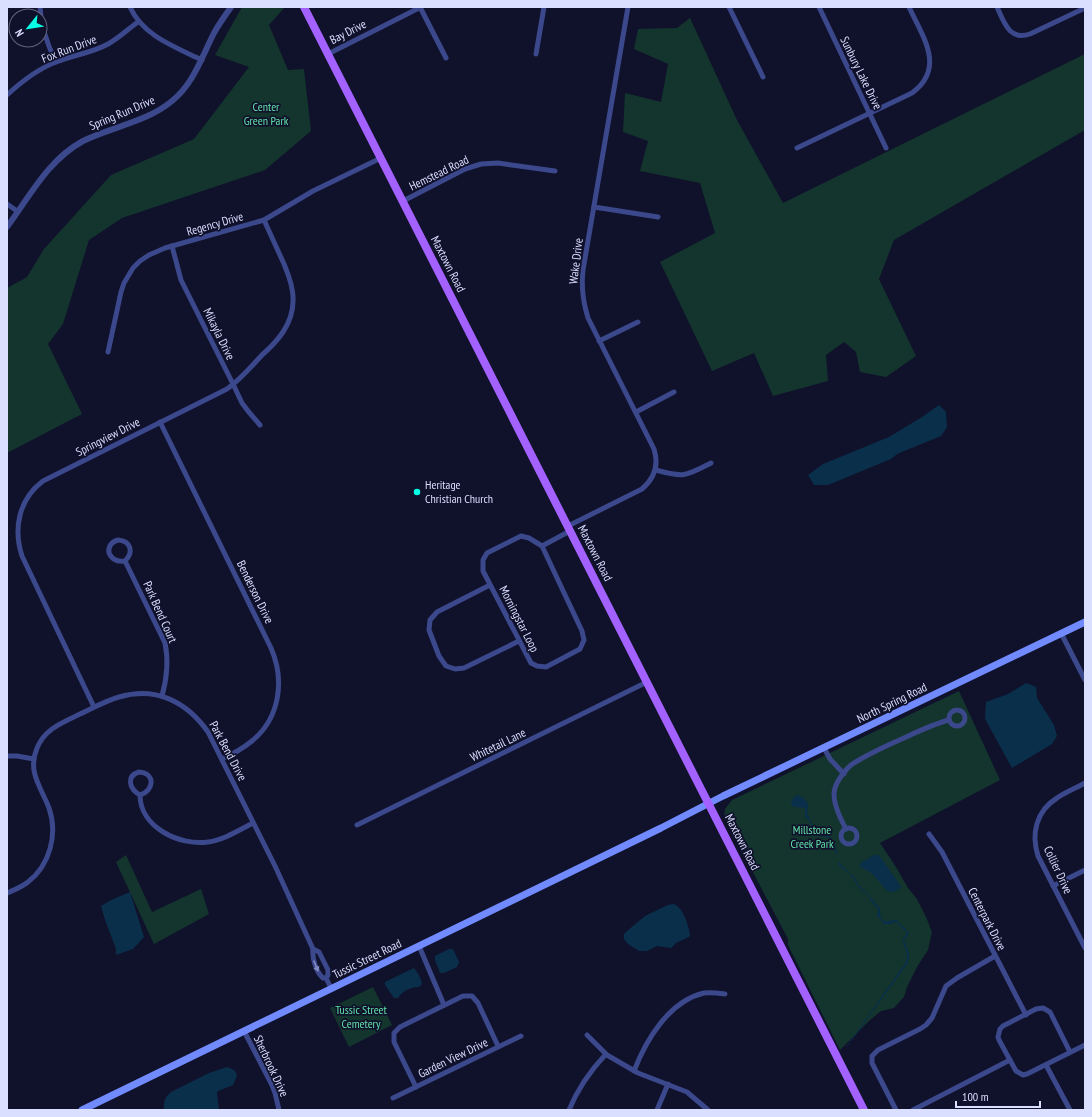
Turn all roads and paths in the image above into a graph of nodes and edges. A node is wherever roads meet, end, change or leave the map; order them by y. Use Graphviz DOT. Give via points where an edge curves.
graph roads {
  1 [pos="40,7"];
  2 [pos="130,7"];
  3 [pos="231,7"];
  4 [pos="304,7"];
  5 [pos="421,7"];
  6 [pos="544,7"];
  7 [pos="628,7"];
  8 [pos="729,7"];
  9 [pos="819,7"];
  10 [pos="909,7"];
  11 [pos="997,7"];
  12 [pos="1085,8"];
  13 [pos="138,22"];
  14 [pos="328,54"];
  15 [pos="536,54"];
  16 [pos="446,58"];
  17 [pos="202,60"];
  18 [pos="56,62"];
  19 [pos="763,78"];
  20 [pos="7,95"];
  21 [pos="870,114"];
  22 [pos="797,148"];
  23 [pos="886,148"];
  24 [pos="381,158"];
  25 [pos="555,171"];
  26 [pos="403,201"];
  27 [pos="7,204"];
  28 [pos="594,207"];
  29 [pos="17,211"];
  30 [pos="658,217"];
  31 [pos="264,220"];
  32 [pos="7,227"];
  33 [pos="172,246"];
  34 [pos="638,322"];
  35 [pos="599,341"];
  36 [pos="108,352"];
  37 [pos="233,384"];
  38 [pos="674,392"];
  39 [pos="636,412"];
  40 [pos="160,422"];
  41 [pos="260,425"];
  42 [pos="711,463"];
  43 [pos="656,470"];
  44 [pos="569,528"];
  45 [pos="542,546"];
  46 [pos="125,561"];
  47 [pos="490,585"];
  48 [pos="1085,622"];
  49 [pos="1061,634"];
  50 [pos="519,641"];
  51 [pos="1085,680"];
  52 [pos="647,682"];
  53 [pos="162,696"];
  54 [pos="94,707"];
  55 [pos="949,720"];
  56 [pos="824,748"];
  57 [pos="7,756"];
  58 [pos="34,758"];
  59 [pos="222,759"];
  60 [pos="844,774"];
  61 [pos="1085,783"];
  62 [pos="140,795"];
  63 [pos="709,803"];
  64 [pos="253,823"];
  65 [pos="357,825"];
  66 [pos="846,828"];
  67 [pos="929,834"];
  68 [pos="1085,870"];
  69 [pos="1053,886"];
  70 [pos="7,893"];
  71 [pos="419,946"];
  72 [pos="1085,948"];
  73 [pos="313,949"];
  74 [pos="995,956"];
  75 [pos="326,978"];
  76 [pos="331,988"];
  77 [pos="725,994"];
  78 [pos="444,1005"];
  79 [pos="1026,1015"];
  80 [pos="244,1031"];
  81 [pos="588,1035"];
  82 [pos="521,1036"];
  83 [pos="1085,1045"];
  84 [pos="498,1046"];
  85 [pos="1070,1052"];
  86 [pos="606,1054"];
  87 [pos="1010,1060"];
  88 [pos="1046,1065"];
  89 [pos="634,1071"];
  90 [pos="668,1084"];
  91 [pos="416,1087"];
  92 [pos="393,1098"];
  93 [pos="82,1110"];
  94 [pos="279,1110"];
  95 [pos="569,1110"];
  96 [pos="657,1110"];
  97 [pos="708,1110"];
  98 [pos="864,1110"];
  99 [pos="896,1110"];
  100 [pos="913,1110"];
  101 [pos="1070,1110"];
  1 -- 18 [label="street" via="45,37"];
  2 -- 13 [label="street"];
  3 -- 17 [label="street, Spring Run Drive" via="215,32"];
  4 -- 14 [label="main road, Maxtown Road"];
  5 -- 14 [label="street, Bay Drive"];
  5 -- 16 [label="street"];
  6 -- 15 [label="street"];
  7 -- 28 [label="street, Wake Drive"];
  8 -- 19 [label="street"];
  9 -- 21 [label="street, Sunbury Lake Drive"];
  10 -- 21 [label="street" via="930,53 929,72 924,83 912,93"];
  11 -- 12 [label="street" via="1007,28 1022,36"];
  13 -- 17 [label="street" via="165,43"];
  13 -- 18 [label="street, Fox Run Drive" via="117,39 98,49"];
  14 -- 24 [label="main road, Maxtown Road"];
  17 -- 29 [label="street, Spring Run Drive" via="185,88 156,112 94,136 69,150 53,164"];
  18 -- 20 [label="street, Fox Run Drive" via="29,77"];
  21 -- 22 [label="street"];
  21 -- 23 [label="street, Sunbury Lake Drive"];
  24 -- 26 [label="main road, Maxtown Road"];
  24 -- 31 [label="street, Regency Drive" via="313,191"];
  25 -- 26 [label="street, Hemstead Road" via="498,163 481,164 465,169"];
  26 -- 44 [label="main road, Maxtown Road"];
  27 -- 29 [label="street"];
  28 -- 30 [label="street"];
  28 -- 35 [label="street, Wake Drive" via="582,289 588,318"];
  29 -- 32 [label="street, Spring Run Drive"];
  31 -- 33 [label="street, Regency Drive"];
  31 -- 37 [label="street, Springview Drive" via="289,276 293,293 292,312 278,339"];
  33 -- 36 [label="street, Regency Drive" via="140,261 128,276 121,292"];
  33 -- 37 [label="street, Mikayla Drive" via="181,280"];
  34 -- 35 [label="street"];
  35 -- 39 [label="street, Wake Drive"];
  37 -- 40 [label="street, Springview Drive"];
  37 -- 41 [label="street, Mikayla Drive" via="242,403"];
  38 -- 39 [label="street"];
  39 -- 43 [label="street, Wake Drive" via="654,449"];
  40 -- 54 [label="street, Springview Drive" via="43,481 29,495 20,514 18,538 22,556"];
  40 -- 59 [label="street, Benderson Drive" via="271,648 278,668 279,692 269,720 252,742"];
  42 -- 43 [label="street" via="680,475"];
  43 -- 44 [label="street" via="651,481 642,489"];
  44 -- 45 [label="street"];
  44 -- 52 [label="main road, Maxtown Road"];
  45 -- 47 [label="street, Morningstar Loop" via="521,536 487,553 483,560 483,571"];
  45 -- 50 [label="street, Morningstar Loop" via="584,640 580,649 546,666 531,663"];
  46 -- 46 [label="street" via="117,561 110,555 108,550 114,541 122,540 129,546 130,554"];
  46 -- 53 [label="street, Park Bend Court" via="165,643 168,666"];
  47 -- 50 [label="street, Morningstar Loop"];
  47 -- 50 [label="street" via="438,612 430,620 429,630 439,656 446,666 455,670"];
  48 -- 49 [label="main road, North Spring Road"];
  49 -- 51 [label="street"];
  49 -- 56 [label="main road, North Spring Road"];
  52 -- 63 [label="main road, Maxtown Road"];
  52 -- 65 [label="street, Whitetail Lane"];
  53 -- 54 [label="street, Park Bend Drive" via="131,694"];
  53 -- 59 [label="street, Park Bend Drive" via="184,706 201,722"];
  54 -- 58 [label="street, Park Bend Drive" via="49,731 39,743"];
  55 -- 60 [label="street" via="868,755 850,766"];
  56 -- 60 [label="street" via="830,760"];
  56 -- 63 [label="main road, North Spring Road"];
  57 -- 58 [label="street"];
  58 -- 70 [label="street, Park Bend Drive" via="36,781 52,819 52,839 47,858 36,874 22,886"];
  59 -- 64 [label="street, Park Bend Drive"];
  60 -- 66 [label="street" via="834,789 838,814"];
  61 -- 69 [label="street, Collier Drive" via="1050,803 1038,819 1035,832 1038,856"];
  62 -- 62 [label="street" via="132,788 130,781 136,773 144,772 151,778 151,785 150,789"];
  62 -- 64 [label="street" via="142,806 152,822 158,829 178,840 212,842"];
  63 -- 71 [label="main road, Tussic Street Road"];
  63 -- 98 [label="main road, Maxtown Road"];
  64 -- 73 [label="street, Park Bend Drive"];
  67 -- 74 [label="street, Centerpark Drive" via="942,852"];
  68 -- 69 [label="street"];
  69 -- 72 [label="street, Collier Drive"];
  71 -- 76 [label="main road, Tussic Street Road"];
  71 -- 78 [label="street"];
  73 -- 75 [label="street, Park Bend Drive, one-way" via="313,958 320,975"];
  73 -- 75 [label="street, Park Bend Drive" via="319,952 328,970"];
  74 -- 79 [label="street, Centerpark Drive"];
  74 -- 99 [label="street" via="946,986 932,1018 926,1025 878,1050 872,1056 872,1063"];
  75 -- 76 [label="street, Park Bend Drive"];
  76 -- 80 [label="main road, Tussic Street Road"];
  77 -- 89 [label="street" via="703,994 682,1003 670,1013 651,1036"];
  78 -- 84 [label="street" via="463,996 472,996 478,1003"];
  78 -- 91 [label="street" via="400,1027 394,1033 394,1042"];
  79 -- 85 [label="street" via="1039,1008 1050,1012"];
  79 -- 87 [label="street" via="1003,1026 998,1033"];
  80 -- 93 [label="main road, Tussic Street Road"];
  80 -- 94 [label="street, Sherbrook Drive" via="272,1085"];
  81 -- 86 [label="street"];
  82 -- 84 [label="street, Garden View Drive"];
  83 -- 85 [label="street"];
  84 -- 91 [label="street, Garden View Drive"];
  85 -- 88 [label="street"];
  86 -- 89 [label="street"];
  86 -- 95 [label="street" via="583,1082"];
  87 -- 88 [label="street" via="1016,1071 1023,1075"];
  87 -- 100 [label="street"];
  88 -- 101 [label="street"];
  89 -- 90 [label="street"];
  90 -- 96 [label="street"];
  90 -- 97 [label="street" via="687,1092"];
  91 -- 92 [label="street, Garden View Drive"];
}
